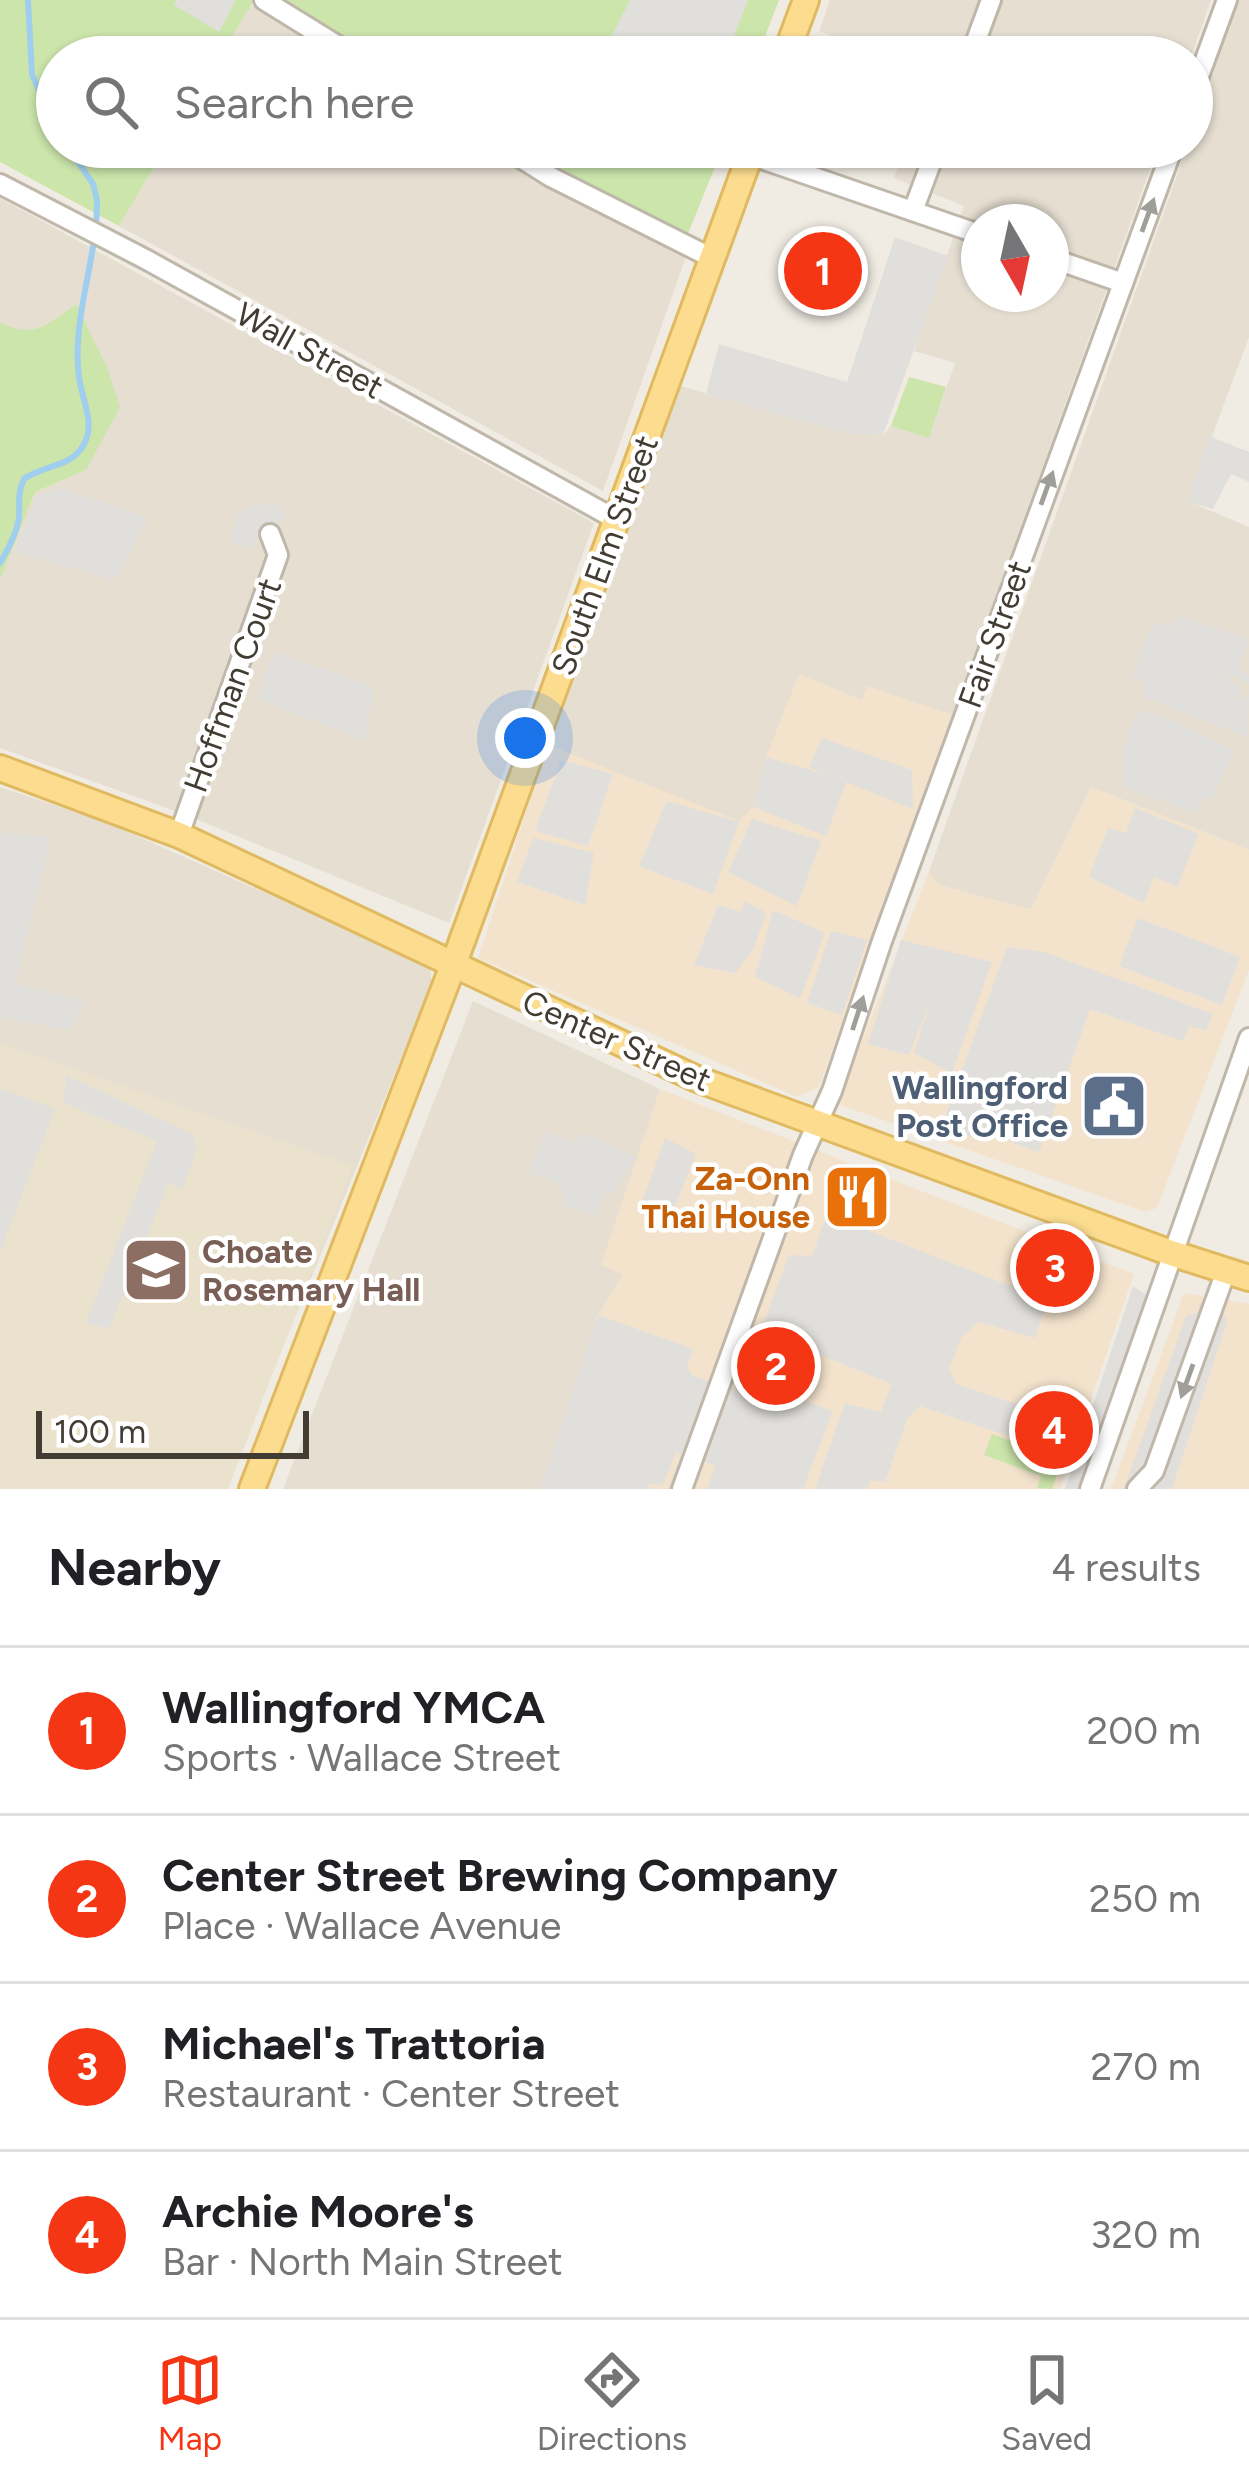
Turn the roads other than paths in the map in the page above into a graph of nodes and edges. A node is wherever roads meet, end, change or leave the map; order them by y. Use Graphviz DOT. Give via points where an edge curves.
graph roads {
  1 [pos="264,0"];
  2 [pos="806,0"];
  3 [pos="992,0"];
  4 [pos="1227,0"];
  5 [pos="322,36"];
  6 [pos="793,36"];
  7 [pos="978,36"];
  8 [pos="1213,38"];
  9 [pos="537,168"];
  10 [pos="746,168"];
  11 [pos="798,168"];
  12 [pos="929,168"];
  13 [pos="1165,168"];
  14 [pos="0,184"];
  15 [pos="914,211"];
  16 [pos="961,228"];
  17 [pos="712,257"];
  18 [pos="1069,264"];
  19 [pos="1123,283"];
  20 [pos="617,520"];
  21 [pos="270,534"];
  22 [pos="0,768"];
  23 [pos="179,836"];
  24 [pos="454,963"];
  25 [pos="1249,1038"];
  26 [pos="818,1123"];
  27 [pos="1171,1253"];
  28 [pos="1238,1274"];
  29 [pos="1097,1487"];
  30 [pos="252,1489"];
  31 [pos="682,1489"];
  32 [pos="1137,1489"];
  1 -- 5 [label="street"];
  2 -- 6 [label="main road"];
  3 -- 7 [label="street"];
  4 -- 8 [label="street"];
  9 -- 17 [label="street"];
  10 -- 17 [label="main road, South Elm Street"];
  11 -- 15 [label="street"];
  12 -- 15 [label="street"];
  19 -- 13 [label="street, Fair Street, one-way"];
  14 -- 20 [label="street, Wall Street"];
  15 -- 16 [label="street"];
  17 -- 20 [label="main road, South Elm Street"];
  18 -- 19 [label="street"];
  26 -- 19 [label="street, Fair Street, one-way"];
  20 -- 24 [label="main road, South Elm Street"];
  21 -- 23 [label="street, Hoffman Court" via="278,555"];
  22 -- 23 [label="main road, Center Street"];
  23 -- 24 [label="main road, Center Street"];
  24 -- 26 [label="main road, Center Street" via="675,1069"];
  24 -- 30 [label="main road, South Elm Street"];
  25 -- 27 [label="street"];
  26 -- 27 [label="main road, Center Street"];
  26 -- 31 [label="street, Fair Street"];
  27 -- 28 [label="main road, Center Street"];
  27 -- 29 [label="street"];
  28 -- 32 [label="street, one-way" via="1154,1472"];
}
